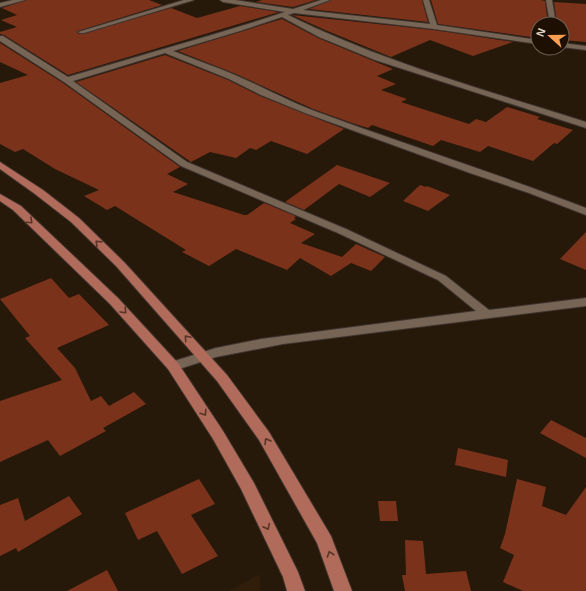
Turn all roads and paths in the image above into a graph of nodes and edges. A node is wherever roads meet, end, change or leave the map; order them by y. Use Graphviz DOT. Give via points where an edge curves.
graph roads {
  1 [pos="22,0"];
  2 [pos="191,0"];
  3 [pos="223,0"];
  4 [pos="327,0"];
  5 [pos="426,0"];
  6 [pos="549,0"];
  7 [pos="0,5"];
  8 [pos="292,11"];
  9 [pos="284,16"];
  10 [pos="552,16"];
  11 [pos="434,27"];
  12 [pos="82,32"];
  13 [pos="0,38"];
  14 [pos="530,41"];
  15 [pos="570,46"];
  16 [pos="586,48"];
  17 [pos="165,50"];
  18 [pos="67,80"];
  19 [pos="586,125"];
  20 [pos="0,165"];
  21 [pos="0,197"];
  22 [pos="586,212"];
  23 [pos="586,302"];
  24 [pos="485,313"];
  25 [pos="202,355"];
  26 [pos="173,366"];
  27 [pos="296,591"];
  28 [pos="343,591"];
  1 -- 7 [label="street"];
  2 -- 12 [label="street"];
  3 -- 8 [label="street"];
  4 -- 8 [label="street"];
  5 -- 11 [label="street"];
  6 -- 10 [label="street"];
  8 -- 9 [label="street"];
  8 -- 11 [label="street"];
  9 -- 17 [label="street"];
  9 -- 19 [label="street" via="378,58"];
  11 -- 14 [label="street"];
  13 -- 18 [label="street"];
  15 -- 16 [label="street"];
  17 -- 18 [label="street"];
  17 -- 22 [label="street" via="308,111"];
  18 -- 24 [label="street" via="184,164 328,225 442,278"];
  25 -- 20 [label="main road, one-way" via="120,264 75,220"];
  21 -- 26 [label="main road, one-way" via="17,208 114,301"];
  23 -- 24 [label="street"];
  24 -- 25 [label="street" via="266,343"];
  25 -- 26 [label="street"];
  28 -- 25 [label="main road, one-way" via="326,541 268,443 222,378"];
  26 -- 27 [label="main road, one-way" via="248,487 292,577"];
}
